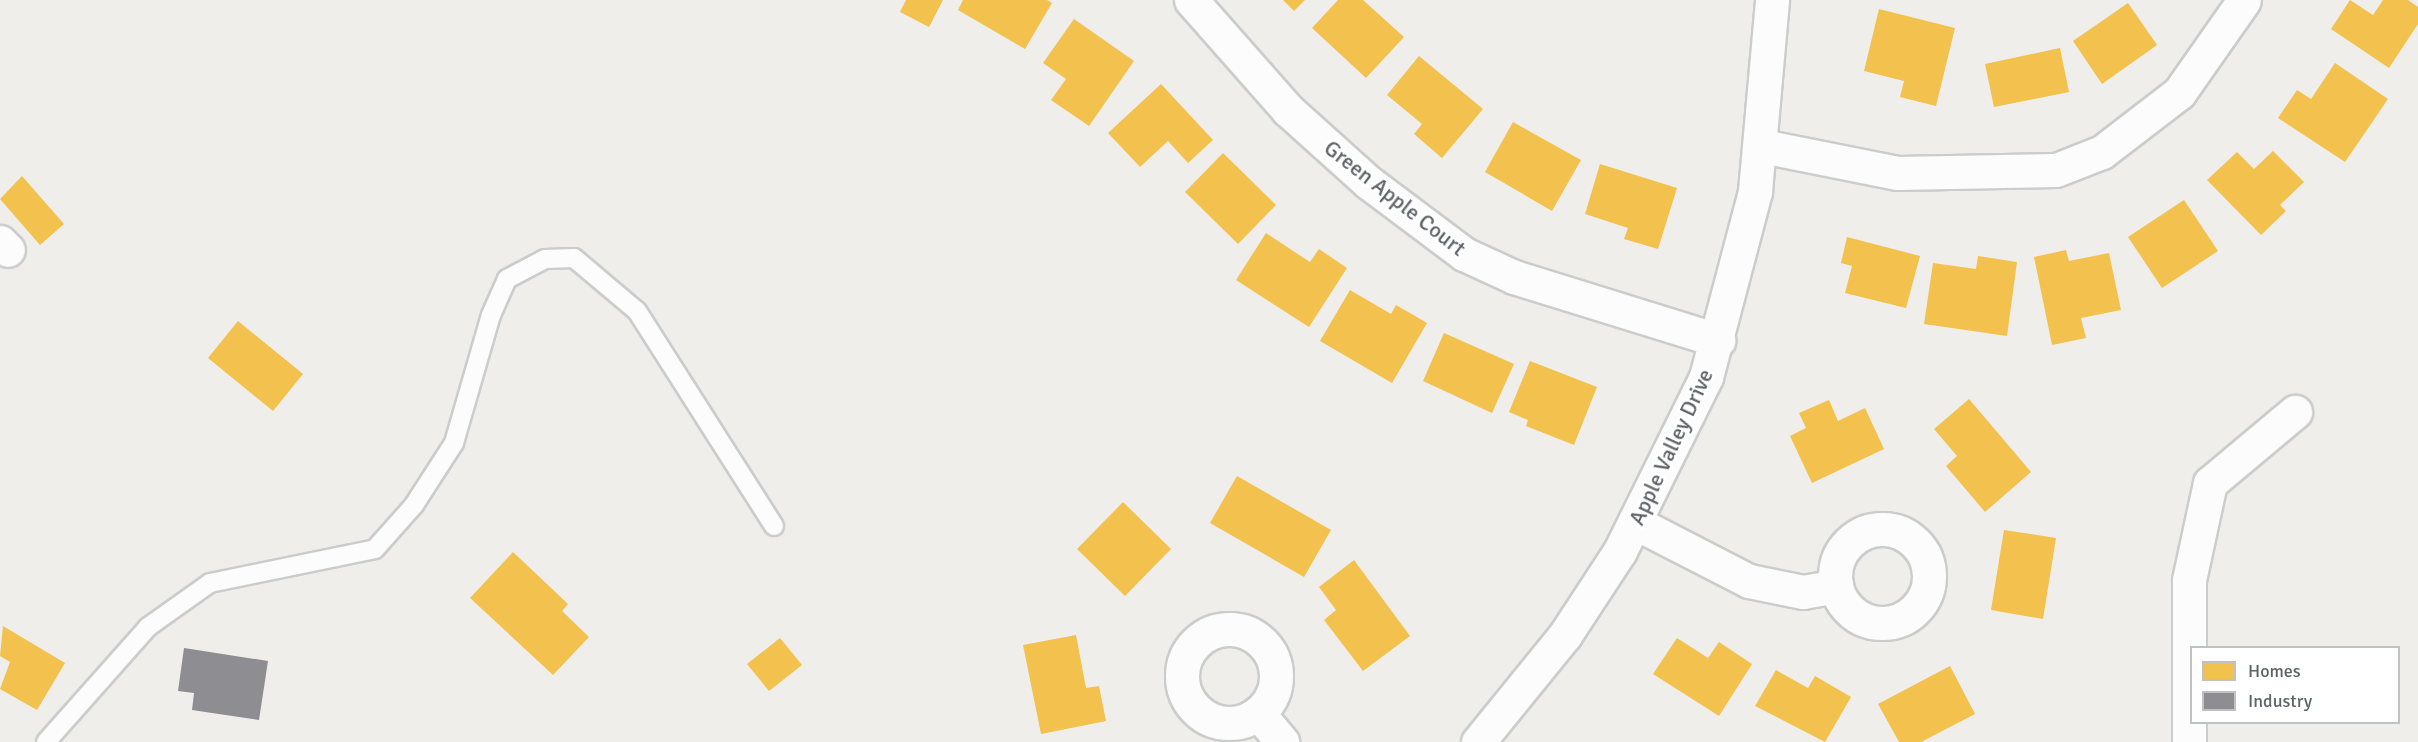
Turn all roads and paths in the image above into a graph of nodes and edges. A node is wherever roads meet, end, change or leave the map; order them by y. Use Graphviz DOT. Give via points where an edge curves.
graph roads {
  1 [pos="1191,0"];
  2 [pos="1772,0"];
  3 [pos="2244,0"];
  4 [pos="1762,146"];
  5 [pos="1718,340"];
  6 [pos="2295,412"];
  7 [pos="1636,523"];
  8 [pos="774,526"];
  9 [pos="1836,586"];
  10 [pos="1258,714"];
  11 [pos="46,742"];
  12 [pos="1282,742"];
  13 [pos="1478,742"];
  14 [pos="2188,742"];
  1 -- 5 [label="street, Green Apple Court" via="1288,110 1368,182 1464,254 1514,277"];
  2 -- 4 [label="street, Apple Valley Drive"];
  3 -- 4 [label="street" via="2179,93 2102,152 2056,170 1897,173"];
  4 -- 5 [label="street, Apple Valley Drive"];
  5 -- 7 [label="street, Apple Valley Drive" via="1697,400"];
  6 -- 14 [label="street" via="2210,483 2189,580"];
  7 -- 9 [label="street" via="1749,581 1803,592"];
  7 -- 13 [label="street, Apple Valley Drive" via="1565,635"];
  8 -- 11 [label="lane" via="637,311 574,258 545,259 507,279 491,315 454,443 414,505 375,549 210,583 148,627"];
  10 -- 12 [label="street"];
}
